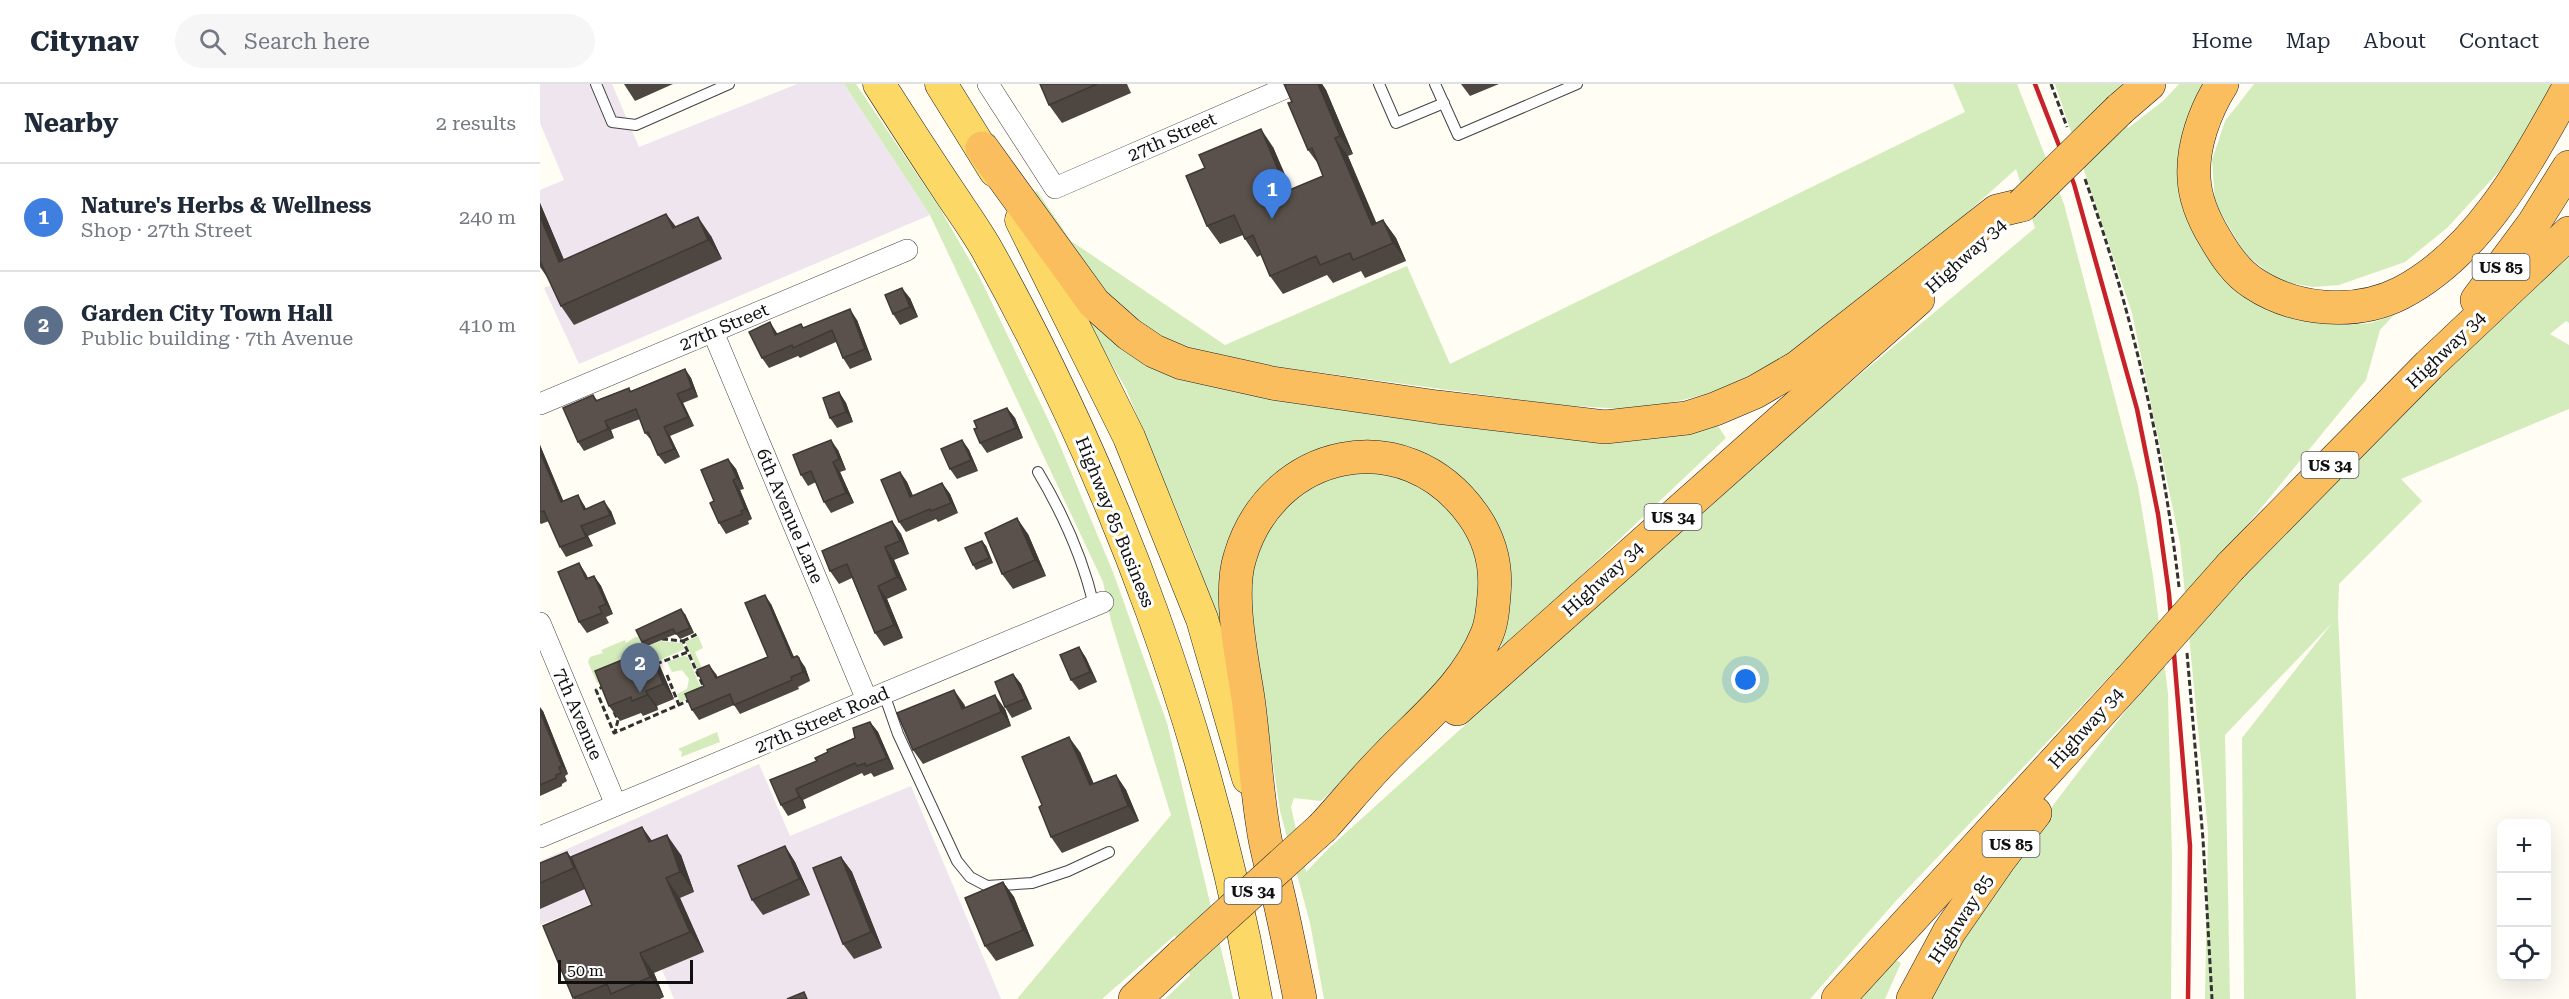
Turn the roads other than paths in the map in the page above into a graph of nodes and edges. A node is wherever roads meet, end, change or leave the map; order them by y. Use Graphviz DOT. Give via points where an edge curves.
graph roads {
  1 [pos="596,84"];
  2 [pos="729,84"];
  3 [pos="879,84"];
  4 [pos="941,84"];
  5 [pos="988,84"];
  6 [pos="1379,84"];
  7 [pos="1435,84"];
  8 [pos="1577,84"];
  9 [pos="2222,84"];
  10 [pos="1290,86"];
  11 [pos="2569,87"];
  12 [pos="2139,92"];
  13 [pos="1444,103"];
  14 [pos="982,148"];
  15 [pos="2569,167"];
  16 [pos="2022,205"];
  17 [pos="2569,233"];
  18 [pos="907,250"];
  19 [pos="712,332"];
  20 [pos="2429,365"];
  21 [pos="540,404"];
  22 [pos="1038,472"];
  23 [pos="1099,604"];
  24 [pos="540,623"];
  25 [pos="2123,688"];
  26 [pos="876,697"];
  27 [pos="616,805"];
  28 [pos="1323,827"];
  29 [pos="1263,828"];
  30 [pos="540,837"];
  31 [pos="1109,852"];
  32 [pos="1135,999"];
  33 [pos="1256,999"];
  34 [pos="1300,999"];
  35 [pos="1838,999"];
  36 [pos="1913,999"];
  1 -- 2 [label="lane" via="612,122 636,125"];
  3 -- 33 [label="main road, Highway 85 Business" via="984,245 1045,359 1093,462 1179,690 1209,792"];
  4 -- 14 [label="main road"];
  5 -- 10 [label="street, 27th Street" via="1055,188"];
  6 -- 13 [label="lane" via="1396,123"];
  7 -- 13 [label="lane"];
  8 -- 13 [label="lane" via="1458,135"];
  9 -- 11 [label="highway" via="2199,131 2194,178 2202,217 2233,266 2253,283 2302,304 2332,309 2389,298 2442,265 2485,219 2533,151"];
  12 -- 16 [label="highway, Highway 34 / US 34, bridge"];
  14 -- 16 [label="highway" via="1094,303 1154,351 1182,363 1272,383 1605,427 1687,418 1715,410 1777,381 1997,211"];
  14 -- 29 [label="main road" via="1129,436 1202,619"];
  15 -- 20 [label="highway, US 85" via="2534,223"];
  16 -- 28 [label="highway, Highway 34 / US 34"];
  17 -- 20 [label="highway, Highway 34 / US 34"];
  18 -- 19 [label="street, 27th Street"];
  19 -- 21 [label="street, 27th Street"];
  19 -- 26 [label="street, 6th Avenue Lane"];
  20 -- 25 [label="highway, Highway 34 / US 34, bridge" via="2231,566"];
  22 -- 23 [label="lane" via="1056,502"];
  23 -- 26 [label="street, 27th Street Road"];
  24 -- 27 [label="street, 7th Avenue"];
  25 -- 35 [label="highway, Highway 34 / US 34"];
  25 -- 36 [label="highway, Highway 85 / US 85" via="2090,743 1949,932"];
  26 -- 27 [label="street, 27th Street Road"];
  26 -- 31 [label="lane" via="898,734 957,861 970,877 987,886 1032,883"];
  27 -- 30 [label="street, 27th Street Road"];
  28 -- 29 [label="highway" via="1455,687 1483,643 1492,610 1494,565 1480,525 1464,502 1418,468 1370,456 1322,465 1299,476 1263,507 1239,558 1236,594 1240,642"];
  28 -- 32 [label="highway, Highway 34 / US 34, bridge"];
  29 -- 34 [label="highway"];
}
